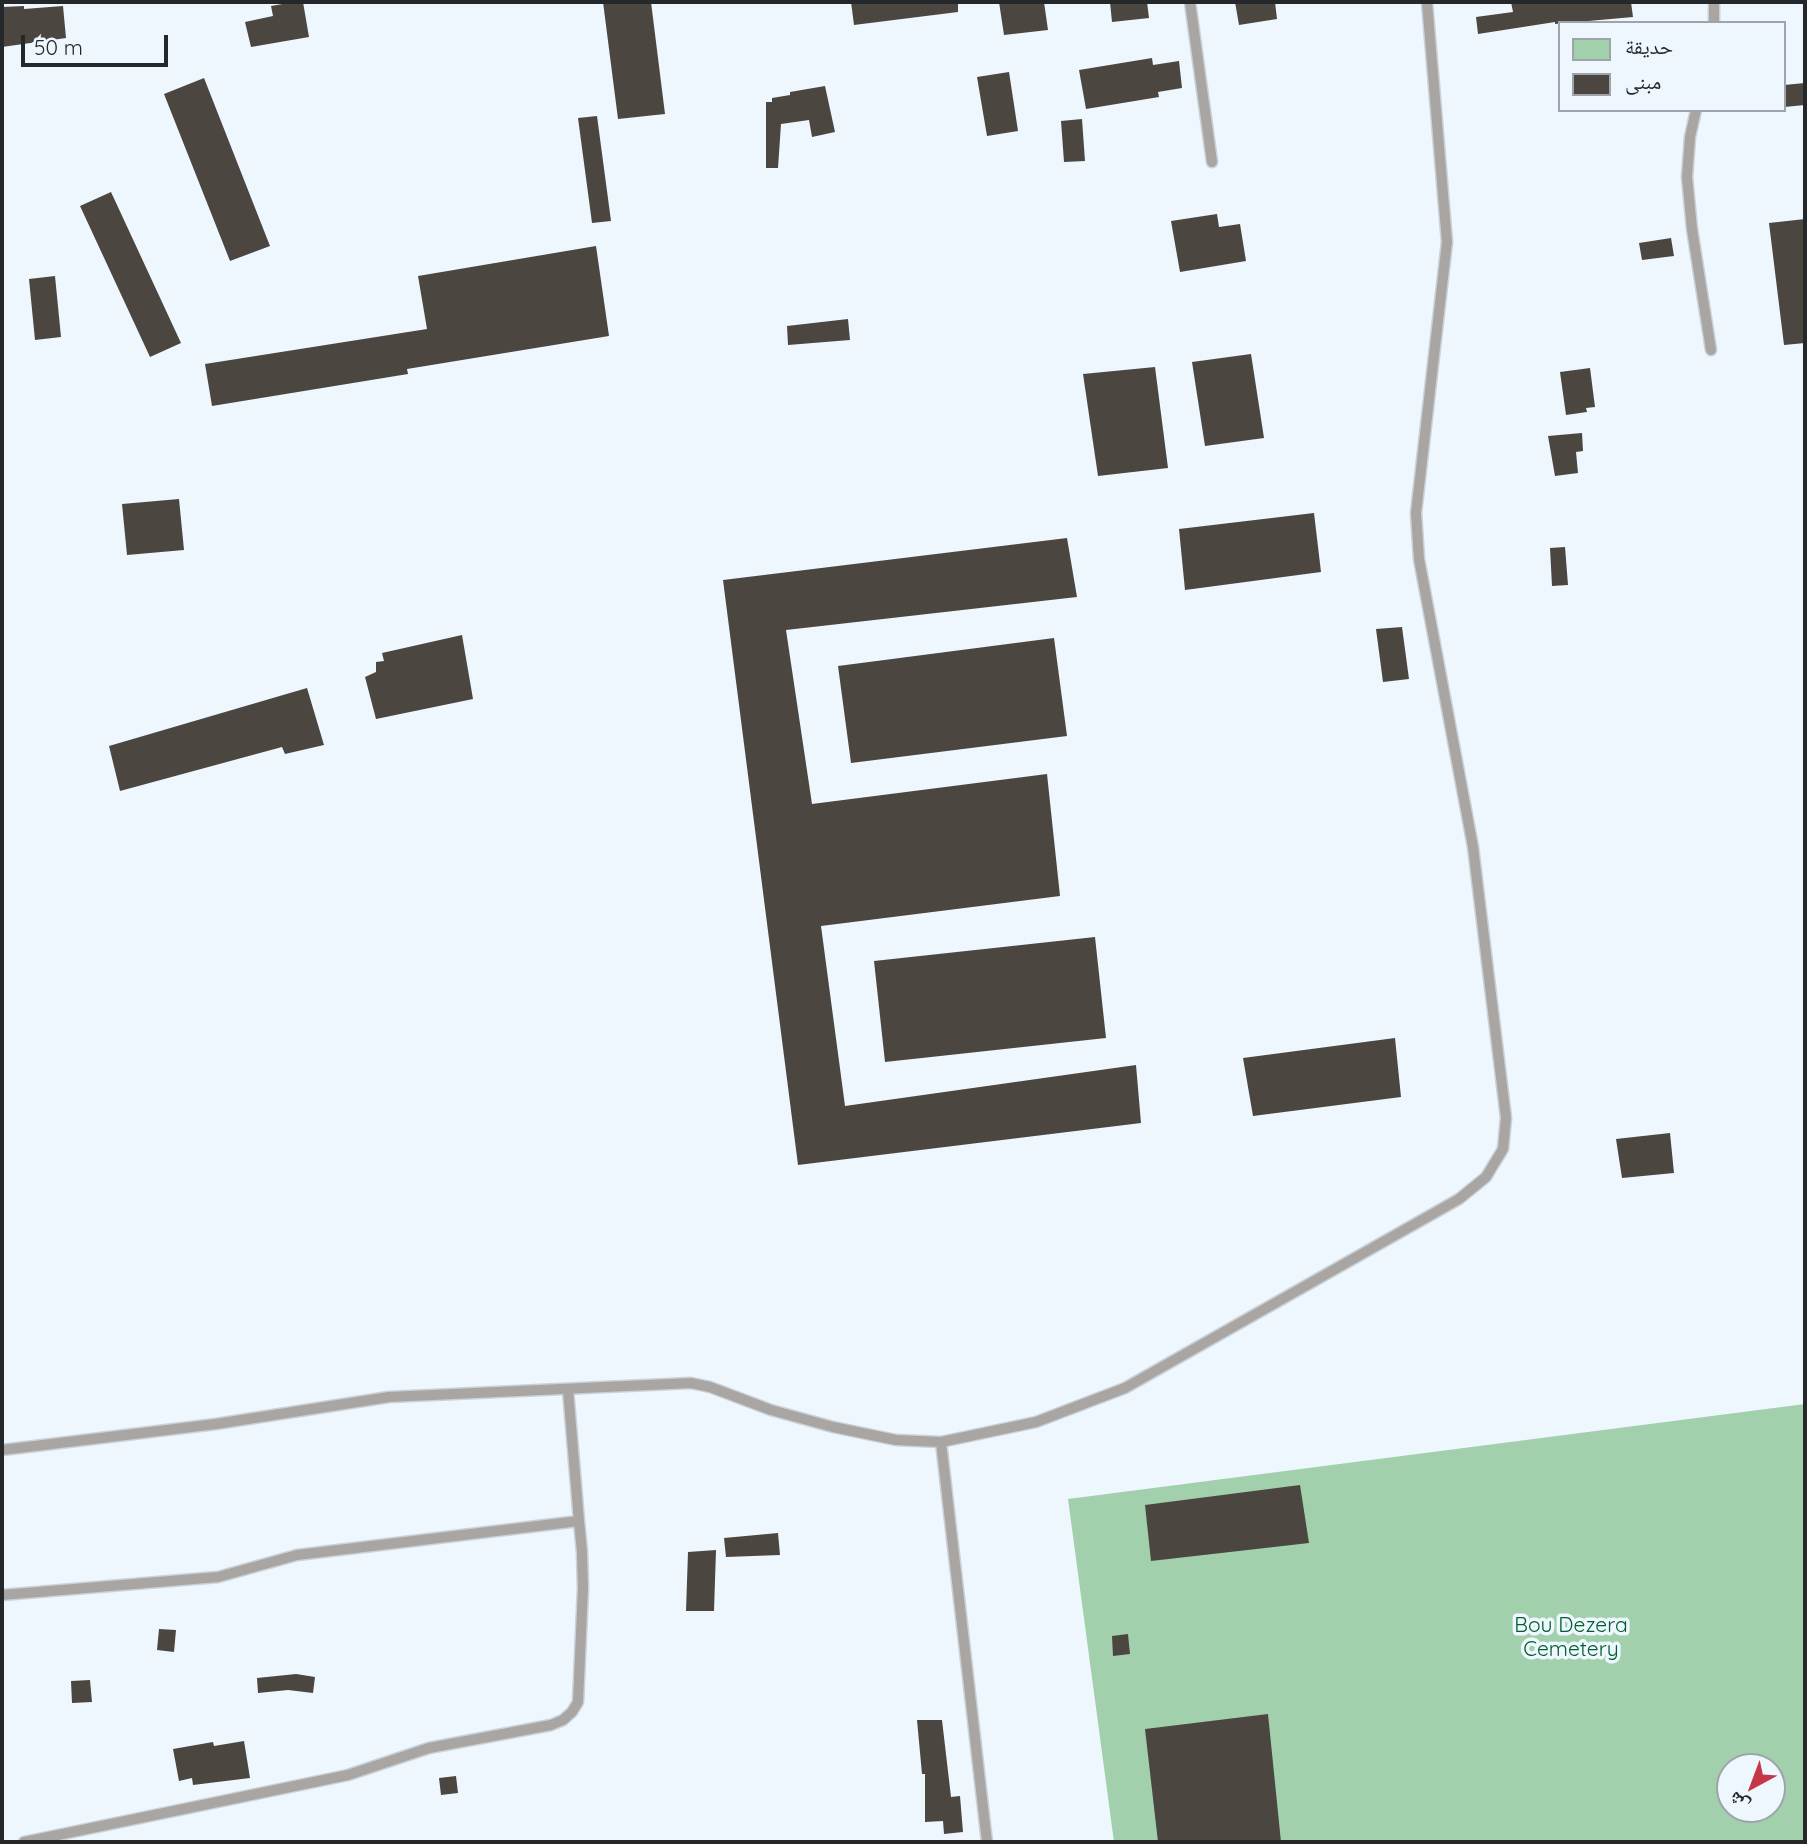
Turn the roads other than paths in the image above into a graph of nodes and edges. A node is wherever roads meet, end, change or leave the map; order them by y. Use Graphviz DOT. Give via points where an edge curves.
graph roads {
  1 [pos="1190,2"];
  2 [pos="1427,2"];
  3 [pos="1714,2"];
  4 [pos="1714,21"];
  5 [pos="1696,112"];
  6 [pos="1212,162"];
  7 [pos="1711,350"];
  8 [pos="568,1390"];
  9 [pos="942,1442"];
  10 [pos="2,1450"];
  11 [pos="579,1521"];
  12 [pos="2,1595"];
  13 [pos="24,1842"];
  14 [pos="987,1842"];
  1 -- 6 [label="lane"];
  2 -- 9 [label="lane" via="1447,242 1416,513 1419,559 1473,847 1506,1118 1503,1149 1486,1177 1459,1199 1125,1388 1036,1422"];
  3 -- 4 [label="lane"];
  5 -- 7 [label="lane" via="1687,177"];
  8 -- 9 [label="lane" via="691,1383 833,1427 895,1440"];
  8 -- 10 [label="lane" via="389,1397"];
  8 -- 11 [label="lane"];
  9 -- 14 [label="lane"];
  11 -- 12 [label="lane" via="297,1555 218,1577"];
  11 -- 13 [label="lane" via="583,1588 578,1702 563,1720 429,1748 348,1775"];
}
